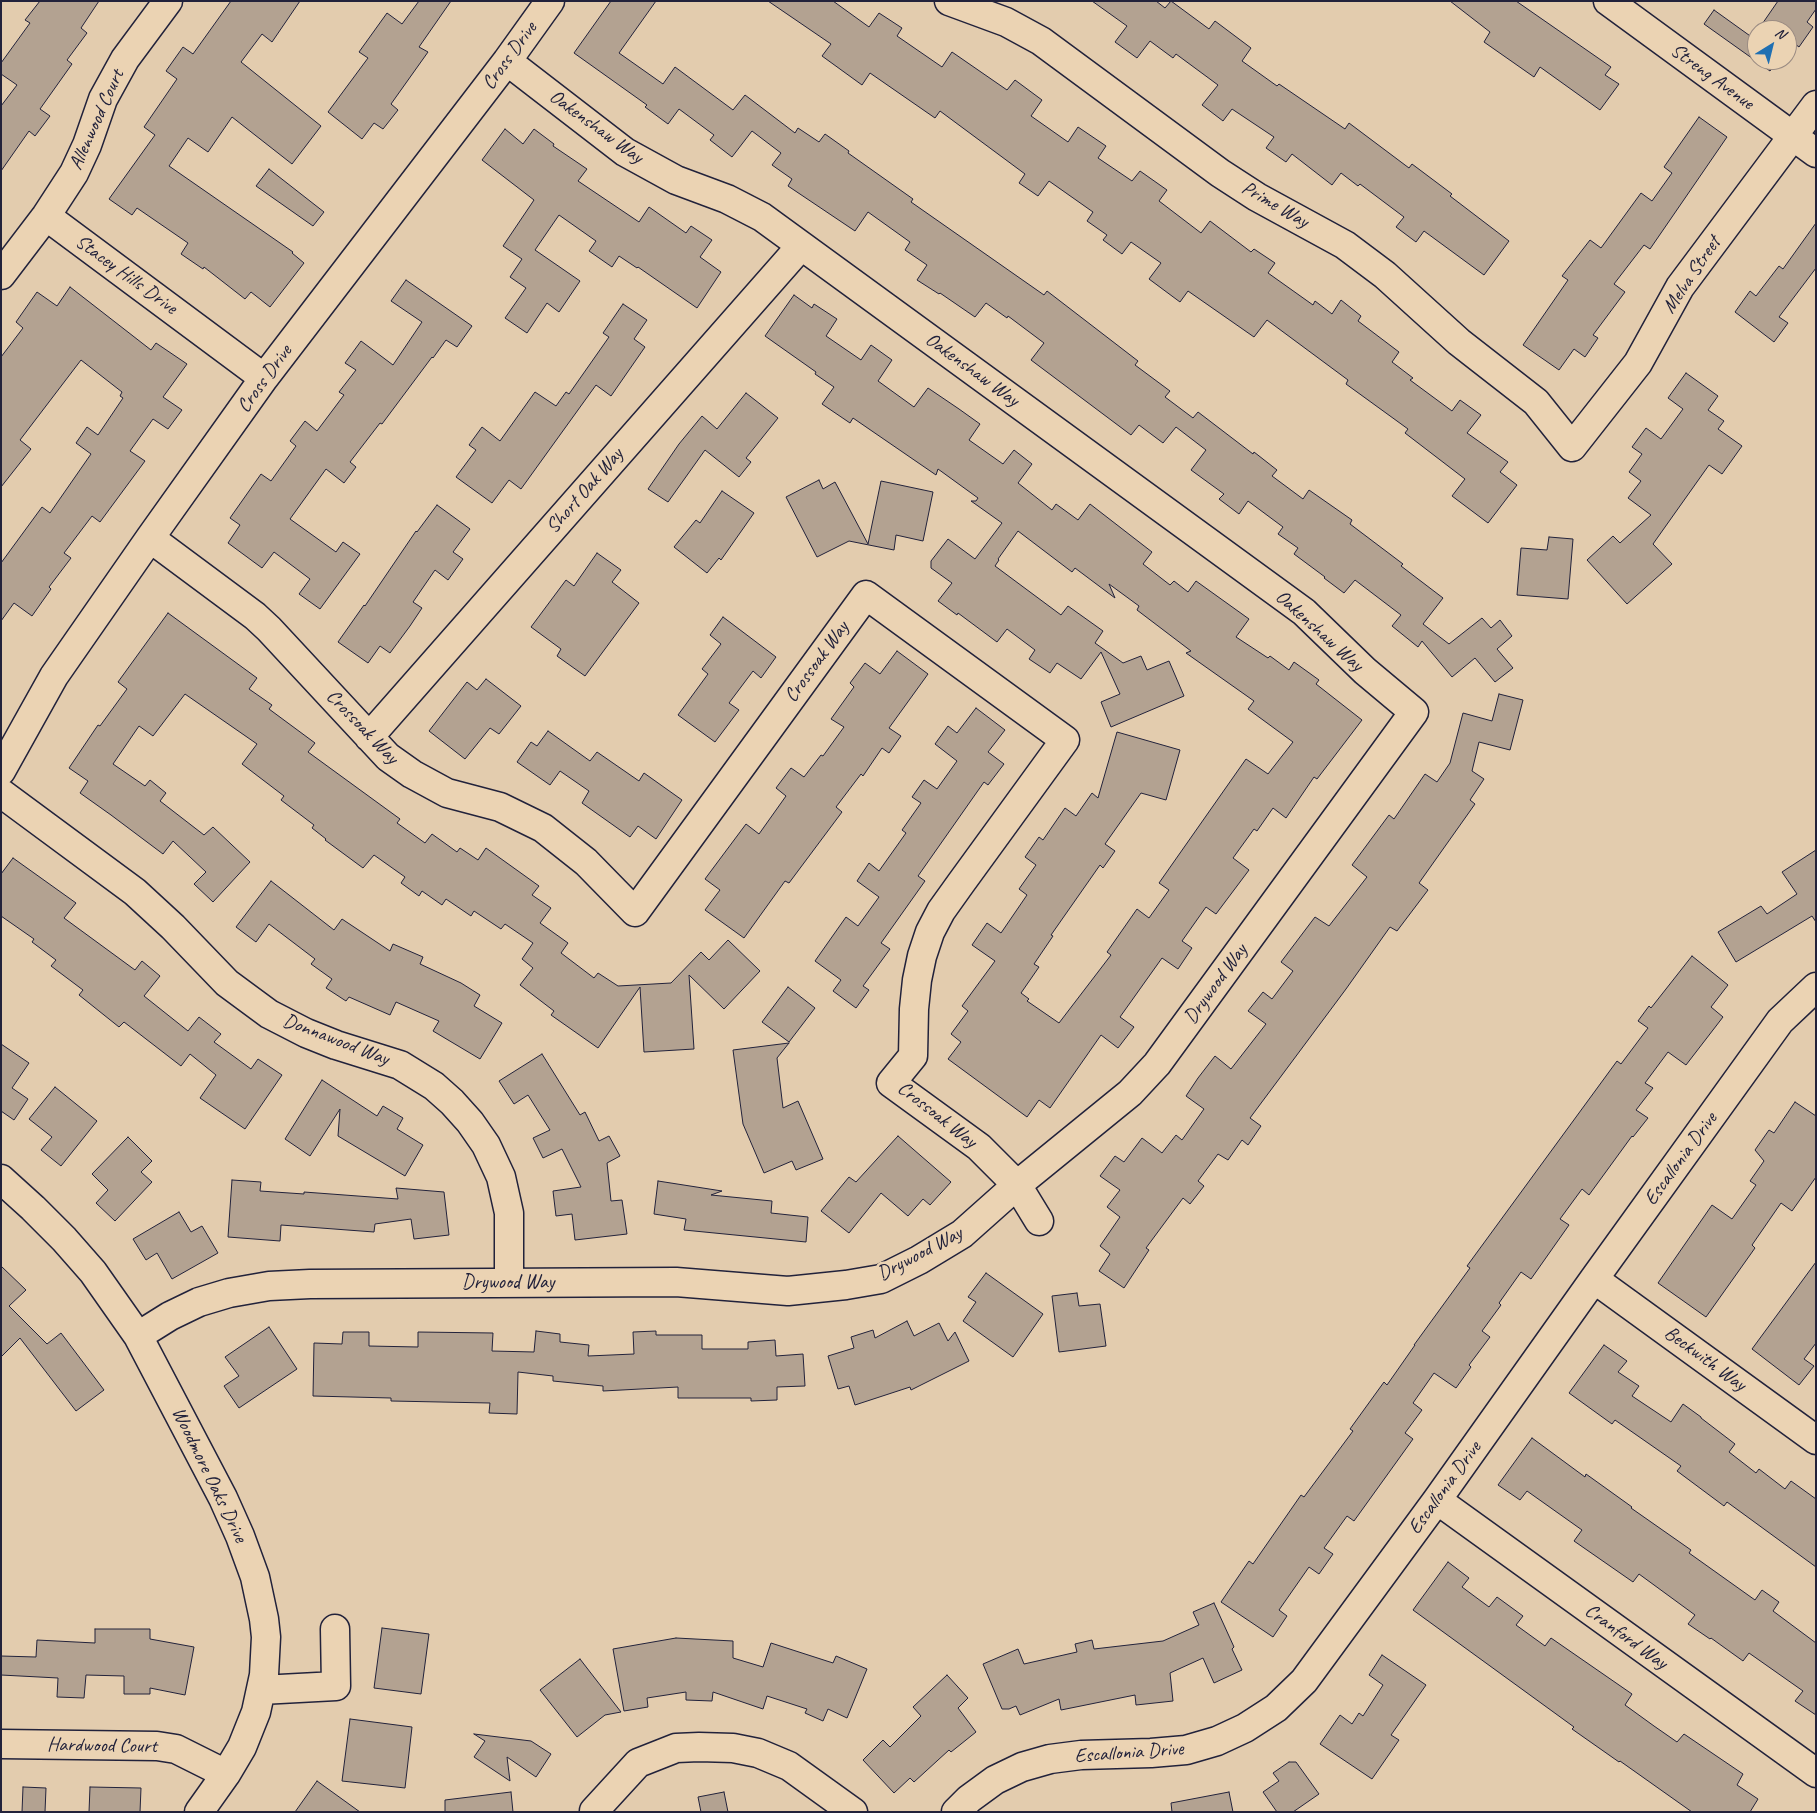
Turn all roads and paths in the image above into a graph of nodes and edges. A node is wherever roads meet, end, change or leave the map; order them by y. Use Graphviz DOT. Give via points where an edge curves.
graph roads {
  1 [pos="168,1"];
  2 [pos="550,1"];
  3 [pos="949,1"];
  4 [pos="1608,1"];
  5 [pos="507,61"];
  6 [pos="1816,105"];
  7 [pos="1793,137"];
  8 [pos="1816,153"];
  9 [pos="46,216"];
  10 [pos="801,246"];
  11 [pos="1,275"];
  12 [pos="264,378"];
  13 [pos="1572,447"];
  14 [pos="150,538"];
  15 [pos="1414,712"];
  16 [pos="369,736"];
  17 [pos="1,771"];
  18 [pos="1,794"];
  19 [pos="1816,987"];
  20 [pos="1,1179"];
  21 [pos="1016,1185"];
  22 [pos="1039,1221"];
  23 [pos="1594,1279"];
  24 [pos="509,1283"];
  25 [pos="138,1336"];
  26 [pos="1816,1440"];
  27 [pos="1437,1500"];
  28 [pos="336,1629"];
  29 [pos="261,1690"];
  30 [pos="1,1744"];
  31 [pos="1816,1773"];
  32 [pos="226,1774"];
  33 [pos="594,1811"];
  34 [pos="199,1812"];
  35 [pos="852,1812"];
  36 [pos="956,1812"];
  1 -- 9 [label="street, Allenwood Court" via="125,59 103,99 74,173"];
  2 -- 5 [label="street, Cross Drive"];
  3 -- 13 [label="street, Prime Way" via="1006,22 1041,41 1220,173 1345,245 1459,342 1536,402"];
  4 -- 7 [label="street, Streng Avenue"];
  5 -- 10 [label="street, Oakenshaw Way" via="625,152 676,180 727,199 762,217"];
  5 -- 12 [label="street, Cross Drive"];
  6 -- 7 [label="street, Melva Street"];
  7 -- 8 [label="street, Streng Avenue"];
  7 -- 13 [label="street, Melva Street" via="1680,286 1638,363"];
  9 -- 11 [label="street"];
  9 -- 12 [label="street, Stacey Hills Drive"];
  10 -- 15 [label="street, Oakenshaw Way" via="1304,612 1365,671"];
  10 -- 16 [label="street, Short Oak Way"];
  12 -- 14 [label="street, Cross Drive"];
  14 -- 16 [label="street, Crossoak Way" via="262,622"];
  14 -- 17 [label="street, Cross Drive" via="54,676"];
  15 -- 21 [label="street, Drywood Way" via="1157,1064 1130,1093"];
  16 -- 21 [label="street, Crossoak Way" via="388,757 447,793 500,807 543,828 586,862 634,912 866,594 1065,740 941,911 930,932 917,980 913,1056 891,1083 979,1147"];
  18 -- 24 [label="street, Donnawood Way" via="136,892 227,983 269,1014 336,1045 400,1065 434,1086 452,1102 486,1145 501,1177 509,1213"];
  19 -- 23 [label="street, Escallonia Drive" via="1780,1021"];
  20 -- 25 [label="street, Woodmore Oaks Drive" via="64,1239 93,1272"];
  21 -- 22 [label="street, Crossoak Way"];
  21 -- 24 [label="street, Drywood Way" via="962,1234 881,1279 788,1291 676,1282"];
  23 -- 26 [label="street, Beckwith Way"];
  23 -- 27 [label="street, Escallonia Drive"];
  24 -- 25 [label="street, Drywood Way" via="269,1286 199,1302"];
  25 -- 29 [label="street, Woodmore Oaks Drive" via="224,1498 255,1577 265,1628"];
  27 -- 31 [label="street, Cranford Way"];
  27 -- 36 [label="street, Escallonia Drive" via="1304,1681 1276,1708 1246,1728 1218,1741 1186,1750 1081,1755 1022,1767 995,1780"];
  28 -- 29 [label="street" via="336,1686"];
  29 -- 32 [label="street, Woodmore Oaks Drive" via="242,1747"];
  30 -- 32 [label="street, Hardwood Court" via="157,1746 176,1749"];
  32 -- 34 [label="street, Woodmore Oaks Drive"];
  33 -- 35 [label="street" via="638,1763 676,1748 699,1747 733,1748 758,1753 782,1763"];
}
